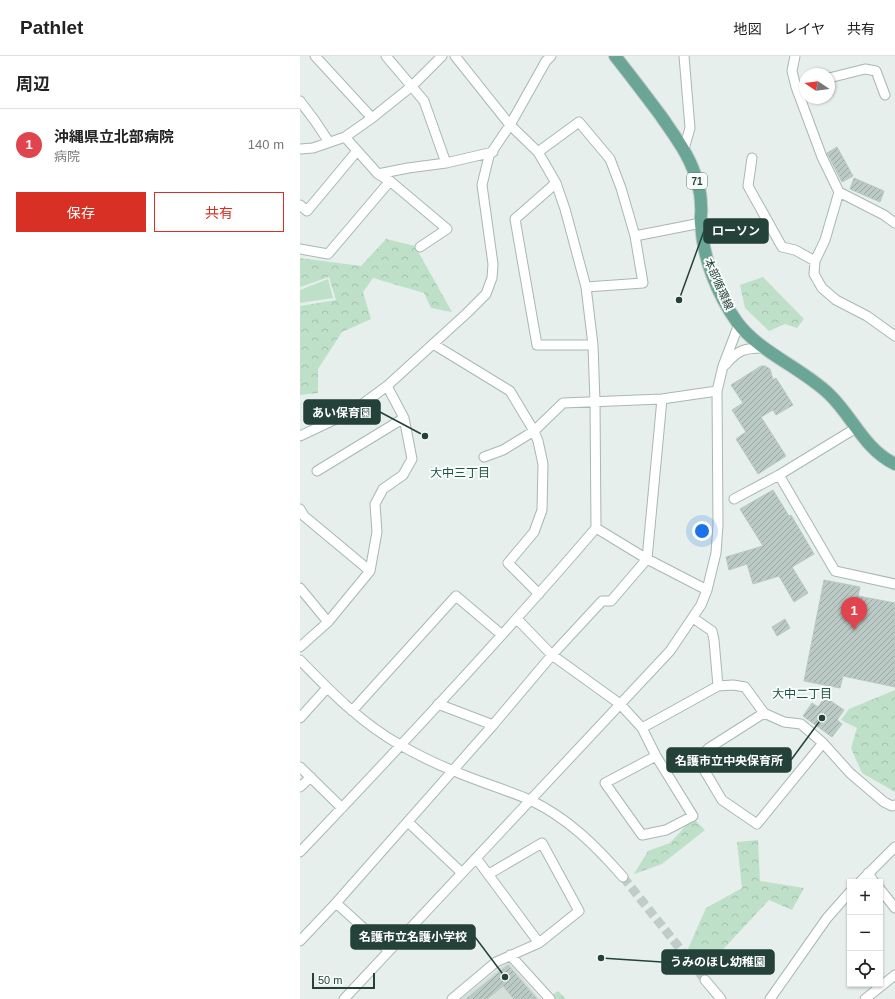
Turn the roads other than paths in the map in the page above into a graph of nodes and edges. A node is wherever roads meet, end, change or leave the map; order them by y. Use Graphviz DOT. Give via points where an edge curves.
graph roads {
  1 [pos="315,56"];
  2 [pos="386,56"];
  3 [pos="442,56"];
  4 [pos="455,56"];
  5 [pos="552,56"];
  6 [pos="615,56"];
  7 [pos="684,56"];
  8 [pos="795,56"];
  9 [pos="835,76"];
  10 [pos="799,83"];
  11 [pos="412,86"];
  12 [pos="885,95"];
  13 [pos="300,101"];
  14 [pos="806,104"];
  15 [pos="372,118"];
  16 [pos="510,125"];
  17 [pos="345,137"];
  18 [pos="329,142"];
  19 [pos="684,148"];
  20 [pos="300,149"];
  21 [pos="357,151"];
  22 [pos="493,152"];
  23 [pos="538,152"];
  24 [pos="752,158"];
  25 [pos="446,162"];
  26 [pos="378,174"];
  27 [pos="390,182"];
  28 [pos="556,183"];
  29 [pos="839,192"];
  30 [pos="300,205"];
  31 [pos="701,223"];
  32 [pos="895,224"];
  33 [pos="635,236"];
  34 [pos="420,247"];
  35 [pos="300,249"];
  36 [pos="814,261"];
  37 [pos="586,287"];
  38 [pos="739,324"];
  39 [pos="895,336"];
  40 [pos="433,344"];
  41 [pos="593,345"];
  42 [pos="763,348"];
  43 [pos="723,366"];
  44 [pos="388,386"];
  45 [pos="717,391"];
  46 [pos="662,399"];
  47 [pos="595,402"];
  48 [pos="404,418"];
  49 [pos="856,428"];
  50 [pos="534,431"];
  51 [pos="300,436"];
  52 [pos="484,457"];
  53 [pos="895,464"];
  54 [pos="318,471"];
  55 [pos="779,475"];
  56 [pos="734,499"];
  57 [pos="300,509"];
  58 [pos="596,528"];
  59 [pos="647,559"];
  60 [pos="370,571"];
  61 [pos="895,584"];
  62 [pos="300,588"];
  63 [pos="707,590"];
  64 [pos="539,594"];
  65 [pos="693,618"];
  66 [pos="517,619"];
  67 [pos="328,622"];
  68 [pos="502,635"];
  69 [pos="300,647"];
  70 [pos="552,655"];
  71 [pos="300,660"];
  72 [pos="718,686"];
  73 [pos="326,688"];
  74 [pos="438,704"];
  75 [pos="620,704"];
  76 [pos="352,711"];
  77 [pos="764,713"];
  78 [pos="300,718"];
  79 [pos="493,725"];
  80 [pos="642,728"];
  81 [pos="823,743"];
  82 [pos="401,745"];
  83 [pos="656,756"];
  84 [pos="300,767"];
  85 [pos="453,771"];
  86 [pos="311,777"];
  87 [pos="300,787"];
  88 [pos="530,800"];
  89 [pos="895,805"];
  90 [pos="342,808"];
  91 [pos="408,822"];
  92 [pos="895,847"];
  93 [pos="300,852"];
  94 [pos="476,858"];
  95 [pos="462,873"];
  96 [pos="489,874"];
  97 [pos="868,874"];
  98 [pos="623,877"];
  99 [pos="863,879"];
  100 [pos="872,879"];
  101 [pos="883,893"];
  102 [pos="847,895"];
  103 [pos="336,903"];
  104 [pos="895,908"];
  105 [pos="300,941"];
  106 [pos="539,942"];
  107 [pos="389,951"];
  108 [pos="510,955"];
  109 [pos="895,975"];
  110 [pos="706,980"];
  111 [pos="344,999"];
  112 [pos="452,999"];
  113 [pos="550,999"];
  114 [pos="721,999"];
  115 [pos="770,999"];
  116 [pos="865,999"];
  1 -- 15 [label="street"];
  2 -- 11 [label="street"];
  3 -- 11 [label="street"];
  4 -- 16 [label="street"];
  5 -- 16 [label="street" via="546,61"];
  6 -- 19 [label="main road, 本部循環線 / 71"];
  7 -- 19 [label="street" via="690,128"];
  8 -- 10 [label="street" via="792,71"];
  9 -- 12 [label="street" via="865,69 876,71"];
  11 -- 15 [label="street"];
  11 -- 25 [label="street" via="424,101"];
  13 -- 18 [label="street"];
  14 -- 29 [label="street" via="822,157"];
  15 -- 17 [label="street"];
  16 -- 22 [label="street"];
  16 -- 23 [label="street"];
  17 -- 18 [label="street"];
  17 -- 21 [label="street"];
  18 -- 20 [label="street" via="313,148"];
  19 -- 31 [label="main road, 本部循環線 / 71" via="698,185 702,206"];
  21 -- 26 [label="street"];
  21 -- 30 [label="street" via="307,211"];
  22 -- 25 [label="street"];
  22 -- 40 [label="street" via="489,156 482,185 493,264 492,278 486,294"];
  23 -- 28 [label="street"];
  23 -- 33 [label="street" via="579,122 610,159"];
  24 -- 36 [label="street" via="748,186 782,247 796,250"];
  25 -- 26 [label="street"];
  26 -- 27 [label="street"];
  27 -- 34 [label="street" via="447,229"];
  27 -- 35 [label="street" via="328,254"];
  28 -- 37 [label="street"];
  28 -- 41 [label="street" via="516,219 537,345"];
  29 -- 32 [label="street" via="884,215"];
  29 -- 36 [label="street" via="825,240"];
  31 -- 33 [label="street"];
  31 -- 38 [label="main road, 本部循環線 / 71" via="705,253 714,278"];
  33 -- 37 [label="street" via="643,283"];
  36 -- 39 [label="street" via="814,274 822,288 836,300 867,316"];
  37 -- 41 [label="street"];
  38 -- 42 [label="main road, 本部循環線 / 71"];
  38 -- 43 [label="street"];
  40 -- 44 [label="street"];
  40 -- 50 [label="street" via="510,391"];
  41 -- 47 [label="street"];
  42 -- 43 [label="street" via="741,350"];
  42 -- 49 [label="main road, 本部循環線 / 71" via="797,369 829,394"];
  43 -- 45 [label="street"];
  44 -- 48 [label="street"];
  44 -- 51 [label="street" via="353,411"];
  45 -- 46 [label="street"];
  45 -- 63 [label="street" via="718,525 716,553"];
  46 -- 47 [label="street"];
  46 -- 59 [label="street"];
  47 -- 50 [label="street" via="563,403"];
  47 -- 58 [label="street"];
  48 -- 54 [label="street"];
  48 -- 60 [label="street" via="412,458 403,475 383,489 375,504 377,532"];
  49 -- 53 [label="main road, 本部循環線 / 71" via="873,448"];
  49 -- 55 [label="street"];
  50 -- 52 [label="street" via="503,450"];
  50 -- 64 [label="street" via="543,464 542,510 534,532 508,563"];
  55 -- 56 [label="street"];
  55 -- 61 [label="street" via="835,571"];
  57 -- 60 [label="street" via="304,516"];
  58 -- 59 [label="street"];
  58 -- 64 [label="street"];
  59 -- 63 [label="street"];
  59 -- 70 [label="street" via="611,600 602,601"];
  60 -- 67 [label="street"];
  62 -- 67 [label="street"];
  63 -- 65 [label="street"];
  64 -- 66 [label="street"];
  65 -- 72 [label="street" via="712,631"];
  65 -- 75 [label="street" via="670,651"];
  66 -- 68 [label="street"];
  66 -- 70 [label="street"];
  67 -- 69 [label="street"];
  68 -- 74 [label="street"];
  68 -- 76 [label="street" via="456,596"];
  70 -- 75 [label="street"];
  70 -- 79 [label="street"];
  71 -- 73 [label="street"];
  72 -- 77 [label="street" via="744,687"];
  72 -- 80 [label="street"];
  73 -- 76 [label="street"];
  73 -- 78 [label="street"];
  74 -- 79 [label="street"];
  74 -- 82 [label="street"];
  75 -- 80 [label="street"];
  75 -- 88 [label="street"];
  76 -- 82 [label="street"];
  77 -- 81 [label="street" via="784,722 801,724"];
  77 -- 81 [label="street" via="708,748 702,755 703,768 722,800 757,824"];
  79 -- 85 [label="street"];
  80 -- 83 [label="street"];
  81 -- 89 [label="street" via="850,773 884,802"];
  82 -- 85 [label="street"];
  82 -- 90 [label="street"];
  83 -- 83 [label="street" via="693,816 666,830 642,835 605,783"];
  84 -- 86 [label="street"];
  85 -- 88 [label="street"];
  85 -- 91 [label="street"];
  86 -- 87 [label="street"];
  86 -- 90 [label="street"];
  88 -- 94 [label="street"];
  88 -- 98 [label="street" via="587,838"];
  90 -- 93 [label="street"];
  91 -- 95 [label="street"];
  91 -- 103 [label="street"];
  92 -- 97 [label="street"];
  94 -- 95 [label="street"];
  94 -- 96 [label="street"];
  95 -- 107 [label="street"];
  96 -- 106 [label="street"];
  96 -- 106 [label="street" via="542,843 579,911"];
  97 -- 99 [label="street"];
  97 -- 100 [label="street"];
  101 -- 104 [label="street"];
  102 -- 115 [label="street" via="827,918"];
  103 -- 105 [label="street"];
  103 -- 107 [label="street"];
  106 -- 108 [label="street"];
  107 -- 111 [label="street"];
  108 -- 112 [label="street" via="496,962"];
  108 -- 113 [label="street"];
  109 -- 116 [label="street"];
  110 -- 114 [label="street"];
}
